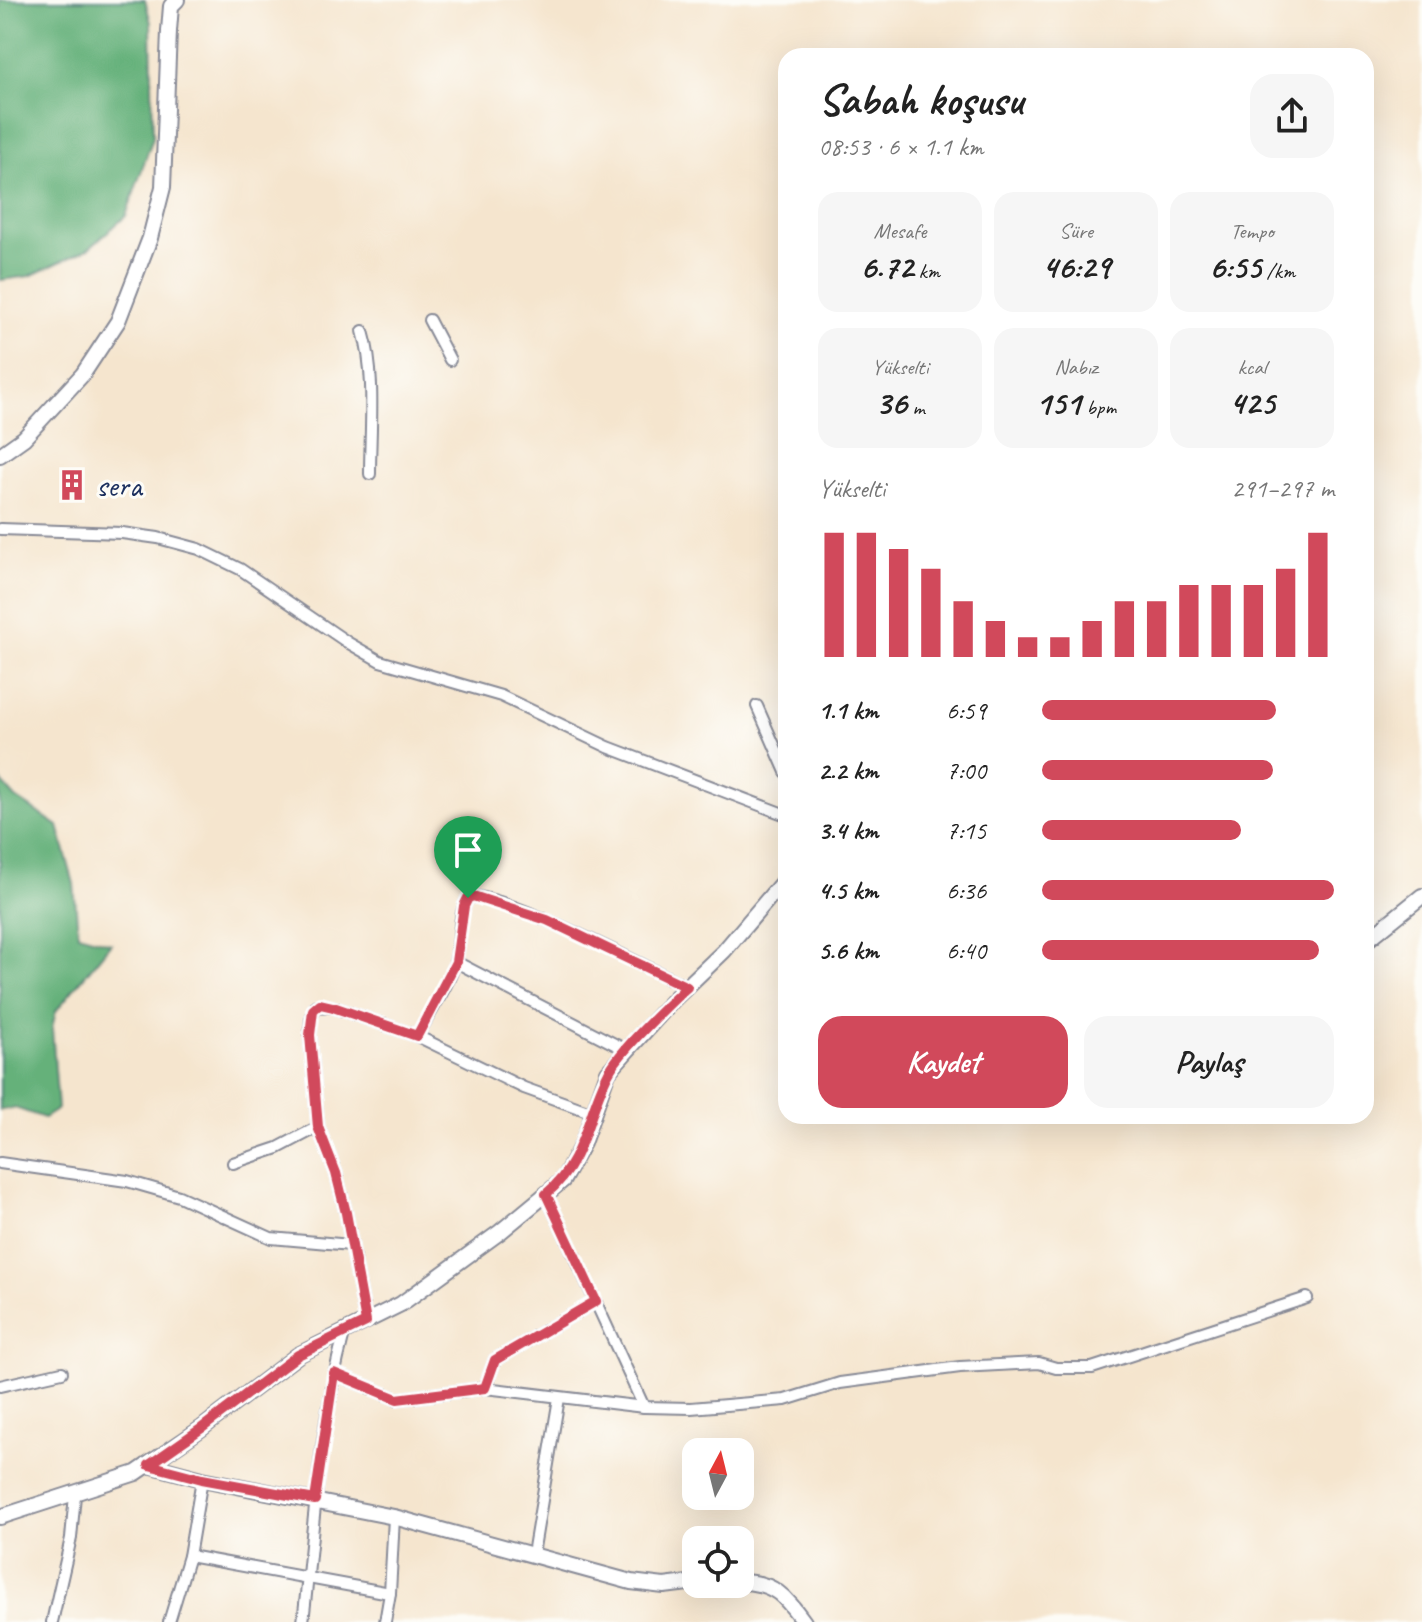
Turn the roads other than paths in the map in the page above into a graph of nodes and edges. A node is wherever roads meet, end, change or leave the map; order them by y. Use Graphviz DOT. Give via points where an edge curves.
graph roads {
  1 [pos="177,0"];
  2 [pos="429,320"];
  3 [pos="363,331"];
  4 [pos="450,360"];
  5 [pos="0,455"];
  6 [pos="370,474"];
  7 [pos="0,529"];
  8 [pos="757,706"];
  9 [pos="778,754"];
  10 [pos="778,812"];
  11 [pos="778,887"];
  12 [pos="1422,896"];
  13 [pos="1374,935"];
  14 [pos="456,962"];
  15 [pos="687,987"];
  16 [pos="417,1036"];
  17 [pos="626,1050"];
  18 [pos="593,1113"];
  19 [pos="318,1127"];
  20 [pos="0,1163"];
  21 [pos="233,1163"];
  22 [pos="546,1194"];
  23 [pos="351,1245"];
  24 [pos="1307,1298"];
  25 [pos="596,1301"];
  26 [pos="366,1322"];
  27 [pos="344,1334"];
  28 [pos="62,1372"];
  29 [pos="334,1373"];
  30 [pos="0,1386"];
  31 [pos="485,1388"];
  32 [pos="559,1398"];
  33 [pos="644,1407"];
  34 [pos="149,1465"];
  35 [pos="202,1479"];
  36 [pos="75,1495"];
  37 [pos="315,1500"];
  38 [pos="0,1517"];
  39 [pos="394,1517"];
  40 [pos="533,1554"];
  41 [pos="189,1556"];
  42 [pos="308,1578"];
  43 [pos="754,1582"];
  44 [pos="682,1584"];
  45 [pos="390,1593"];
  46 [pos="52,1622"];
  47 [pos="169,1622"];
  48 [pos="303,1622"];
  49 [pos="385,1622"];
  50 [pos="804,1622"];
  1 -- 5 [label="street" via="171,6 169,31 163,187 118,321 83,374 24,438"];
  2 -- 4 [label="street"];
  3 -- 6 [label="street"];
  7 -- 10 [label="street" via="122,533 199,549 240,569 380,661 501,696 608,747"];
  8 -- 9 [label="street"];
  11 -- 15 [label="street"];
  12 -- 13 [label="street"];
  14 -- 15 [label="street" via="464,906 473,896 547,920"];
  14 -- 16 [label="street"];
  14 -- 17 [label="street"];
  15 -- 17 [label="street"];
  16 -- 18 [label="street" via="524,1088"];
  16 -- 19 [label="street" via="316,1006 310,1035"];
  17 -- 18 [label="street" via="608,1072"];
  18 -- 22 [label="street" via="563,1180"];
  19 -- 21 [label="street"];
  19 -- 23 [label="street" via="336,1173"];
  20 -- 23 [label="street" via="127,1181 179,1196 271,1238"];
  22 -- 25 [label="street"];
  22 -- 26 [label="street" via="414,1296"];
  23 -- 26 [label="street"];
  24 -- 33 [label="street" via="1092,1368 1039,1363 960,1367 840,1383 785,1400"];
  25 -- 31 [label="street" via="495,1360"];
  25 -- 33 [label="street"];
  26 -- 27 [label="street"];
  27 -- 29 [label="street"];
  27 -- 34 [label="street" via="298,1355"];
  28 -- 30 [label="street"];
  29 -- 31 [label="street" via="397,1399"];
  29 -- 37 [label="street"];
  31 -- 32 [label="street"];
  32 -- 33 [label="street"];
  32 -- 40 [label="street"];
  34 -- 35 [label="street"];
  34 -- 36 [label="street"];
  35 -- 37 [label="street"];
  35 -- 41 [label="street"];
  36 -- 38 [label="street"];
  36 -- 46 [label="street"];
  37 -- 39 [label="street"];
  37 -- 42 [label="street"];
  39 -- 40 [label="street"];
  39 -- 45 [label="street"];
  40 -- 44 [label="street" via="631,1582"];
  41 -- 42 [label="street"];
  41 -- 47 [label="street"];
  42 -- 45 [label="street"];
  42 -- 48 [label="street"];
  43 -- 50 [label="street" via="785,1596"];
  45 -- 49 [label="street"];
}
